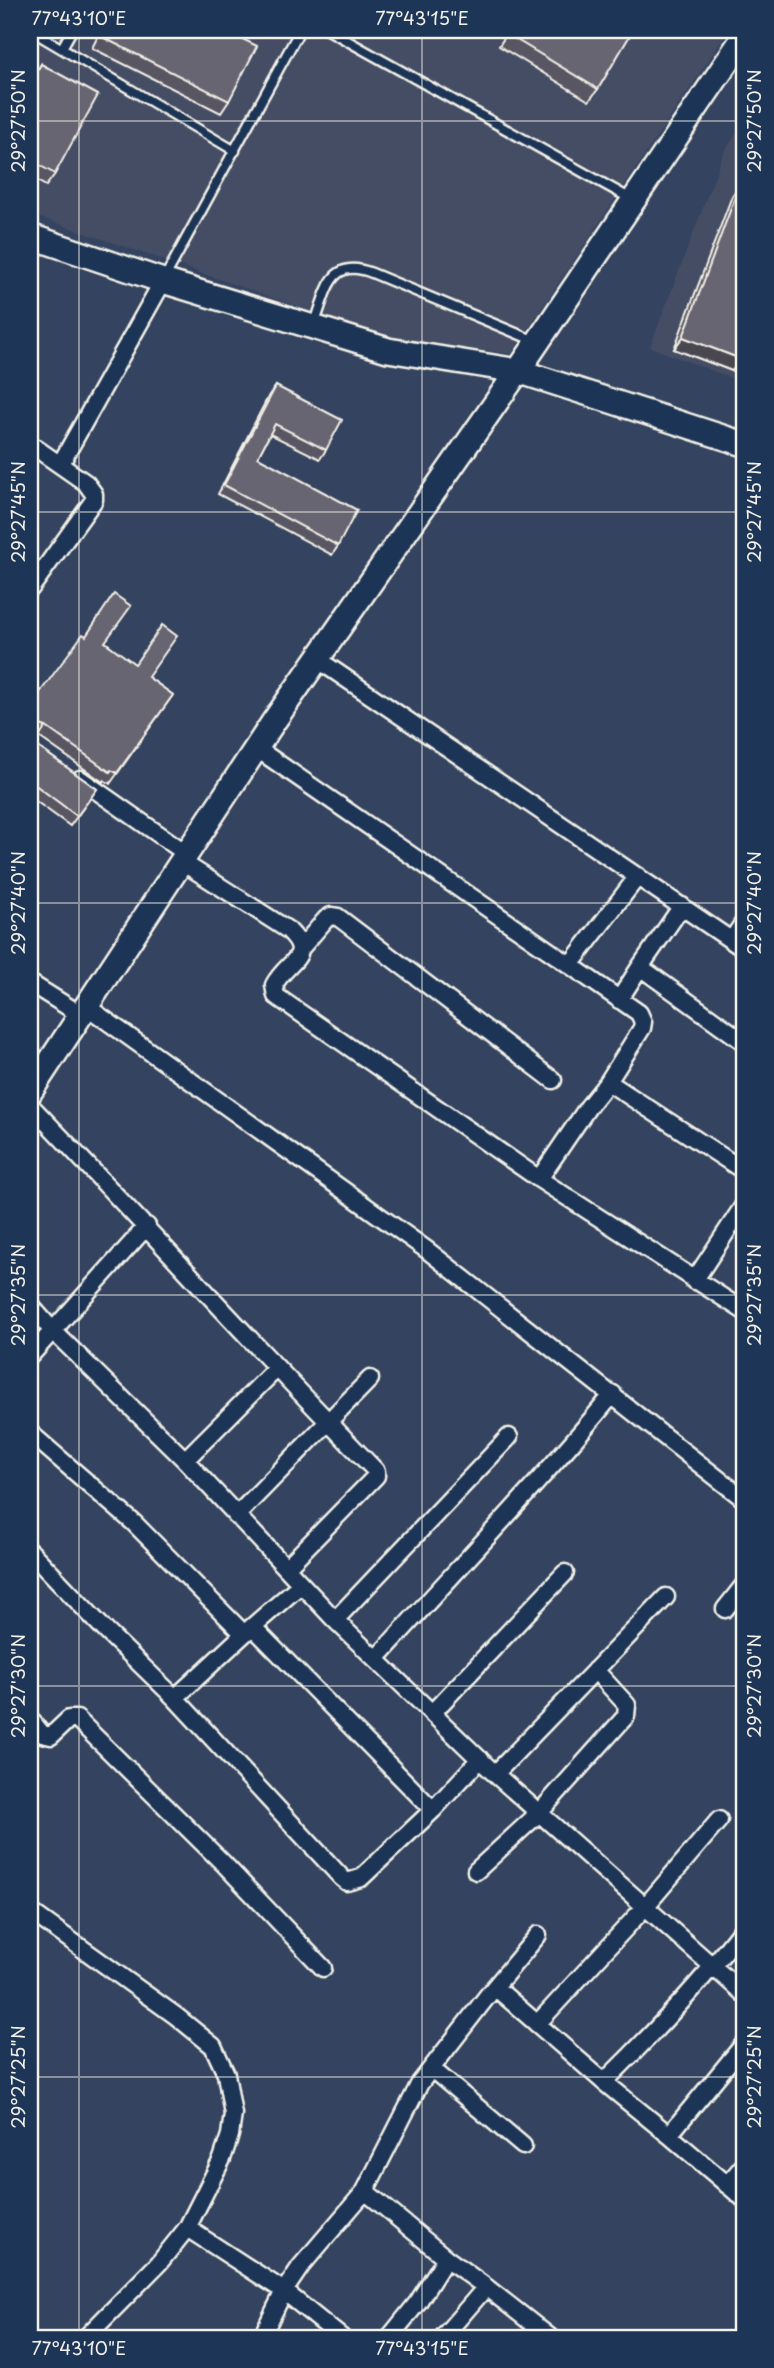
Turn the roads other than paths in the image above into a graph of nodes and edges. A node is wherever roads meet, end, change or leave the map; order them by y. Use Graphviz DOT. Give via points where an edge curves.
graph roads {
  1 [pos="30,30"];
  2 [pos="72,30"];
  3 [pos="300,30"];
  4 [pos="328,30"];
  5 [pos="744,37"];
  6 [pos="62,48"];
  7 [pos="235,151"];
  8 [pos="633,201"];
  9 [pos="30,236"];
  10 [pos="163,281"];
  11 [pos="314,327"];
  12 [pos="537,342"];
  13 [pos="518,371"];
  14 [pos="30,444"];
  15 [pos="744,444"];
  16 [pos="60,465"];
  17 [pos="30,589"];
  18 [pos="317,659"];
  19 [pos="256,748"];
  20 [pos="66,769"];
  21 [pos="184,858"];
  22 [pos="638,876"];
  23 [pos="682,906"];
  24 [pos="744,922"];
  25 [pos="738,944"];
  26 [pos="301,948"];
  27 [pos="570,965"];
  28 [pos="640,967"];
  29 [pos="30,983"];
  30 [pos="619,1000"];
  31 [pos="84,1011"];
  32 [pos="744,1042"];
  33 [pos="553,1080"];
  34 [pos="608,1082"];
  35 [pos="30,1092"];
  36 [pos="30,1105"];
  37 [pos="744,1171"];
  38 [pos="539,1179"];
  39 [pos="744,1205"];
  40 [pos="146,1226"];
  41 [pos="695,1281"];
  42 [pos="30,1305"];
  43 [pos="744,1311"];
  44 [pos="52,1330"];
  45 [pos="30,1356"];
  46 [pos="276,1369"];
  47 [pos="370,1379"];
  48 [pos="613,1394"];
  49 [pos="329,1423"];
  50 [pos="30,1433"];
  51 [pos="509,1437"];
  52 [pos="185,1460"];
  53 [pos="744,1499"];
  54 [pos="236,1516"];
  55 [pos="30,1552"];
  56 [pos="286,1568"];
  57 [pos="565,1573"];
  58 [pos="744,1584"];
  59 [pos="300,1585"];
  60 [pos="666,1597"];
  61 [pos="724,1609"];
  62 [pos="335,1620"];
  63 [pos="249,1631"];
  64 [pos="376,1659"];
  65 [pos="595,1670"];
  66 [pos="175,1698"];
  67 [pos="432,1713"];
  68 [pos="30,1719"];
  69 [pos="480,1759"];
  70 [pos="495,1774"];
  71 [pos="433,1810"];
  72 [pos="539,1813"];
  73 [pos="719,1820"];
  74 [pos="476,1871"];
  75 [pos="644,1908"];
  76 [pos="30,1911"];
  77 [pos="744,1927"];
  78 [pos="538,1936"];
  79 [pos="323,1968"];
  80 [pos="713,1968"];
  81 [pos="496,1988"];
  82 [pos="744,1994"];
  83 [pos="537,2024"];
  84 [pos="744,2044"];
  85 [pos="432,2069"];
  86 [pos="604,2082"];
  87 [pos="669,2135"];
  88 [pos="523,2146"];
  89 [pos="744,2165"];
  90 [pos="727,2185"];
  91 [pos="365,2191"];
  92 [pos="744,2199"];
  93 [pos="187,2228"];
  94 [pos="446,2258"];
  95 [pos="486,2287"];
  96 [pos="284,2291"];
  97 [pos="85,2338"];
  98 [pos="264,2338"];
  99 [pos="342,2338"];
  100 [pos="389,2338"];
  101 [pos="442,2338"];
  102 [pos="551,2338"];
  1 -- 6 [label="lane"];
  2 -- 6 [label="lane"];
  3 -- 7 [label="lane"];
  4 -- 8 [label="lane"];
  5 -- 8 [label="main road"];
  6 -- 7 [label="lane"];
  7 -- 10 [label="lane"];
  8 -- 12 [label="main road"];
  9 -- 10 [label="main road"];
  10 -- 11 [label="main road"];
  10 -- 16 [label="street"];
  11 -- 12 [label="lane" via="332,279 351,267"];
  11 -- 13 [label="main road" via="388,351"];
  12 -- 13 [label="main road"];
  13 -- 15 [label="main road"];
  13 -- 18 [label="main road"];
  14 -- 16 [label="street"];
  16 -- 17 [label="street" via="91,488 94,500"];
  18 -- 19 [label="main road"];
  18 -- 22 [label="street"];
  19 -- 21 [label="main road"];
  19 -- 27 [label="street"];
  20 -- 21 [label="street"];
  21 -- 26 [label="street" via="288,930"];
  21 -- 31 [label="main road"];
  22 -- 23 [label="street"];
  22 -- 27 [label="street"];
  23 -- 25 [label="street"];
  23 -- 28 [label="street"];
  24 -- 25 [label="street"];
  26 -- 33 [label="street" via="326,919 338,917"];
  26 -- 38 [label="street" via="276,981 276,996"];
  27 -- 30 [label="street"];
  28 -- 30 [label="street"];
  28 -- 32 [label="street"];
  29 -- 31 [label="street"];
  30 -- 34 [label="street" via="639,1013 643,1022"];
  31 -- 35 [label="main road"];
  31 -- 48 [label="street" via="427,1250"];
  34 -- 37 [label="street"];
  34 -- 38 [label="street"];
  36 -- 40 [label="street"];
  38 -- 41 [label="street"];
  39 -- 41 [label="street"];
  40 -- 44 [label="street"];
  40 -- 46 [label="street"];
  41 -- 43 [label="street"];
  42 -- 44 [label="street"];
  44 -- 45 [label="street"];
  44 -- 52 [label="street"];
  46 -- 49 [label="street"];
  46 -- 52 [label="street"];
  47 -- 49 [label="street"];
  48 -- 53 [label="street"];
  48 -- 64 [label="street"];
  49 -- 54 [label="street"];
  49 -- 56 [label="street" via="377,1474"];
  50 -- 63 [label="street"];
  51 -- 62 [label="street"];
  52 -- 54 [label="street"];
  54 -- 56 [label="street"];
  55 -- 66 [label="street"];
  56 -- 59 [label="street"];
  57 -- 67 [label="street"];
  58 -- 61 [label="street"];
  59 -- 62 [label="street"];
  59 -- 63 [label="street"];
  60 -- 65 [label="street"];
  62 -- 64 [label="street"];
  63 -- 66 [label="street"];
  63 -- 71 [label="street"];
  64 -- 67 [label="street"];
  65 -- 70 [label="street"];
  65 -- 72 [label="street" via="627,1705 628,1713"];
  66 -- 71 [label="street" via="347,1882 361,1878"];
  67 -- 69 [label="street"];
  68 -- 79 [label="street" via="51,1736 69,1719 76,1719"];
  69 -- 70 [label="street"];
  69 -- 71 [label="street"];
  70 -- 72 [label="street"];
  72 -- 74 [label="street"];
  72 -- 75 [label="street"];
  73 -- 75 [label="street"];
  75 -- 80 [label="street"];
  75 -- 83 [label="street"];
  76 -- 93 [label="street" via="176,2016 218,2054 230,2091 230,2135 215,2177"];
  77 -- 80 [label="street"];
  78 -- 81 [label="street"];
  80 -- 82 [label="street"];
  80 -- 86 [label="street"];
  81 -- 83 [label="street"];
  81 -- 85 [label="street"];
  83 -- 86 [label="street"];
  84 -- 87 [label="street"];
  85 -- 88 [label="street"];
  85 -- 91 [label="street" via="396,2126"];
  86 -- 87 [label="street"];
  87 -- 90 [label="street"];
  89 -- 90 [label="street"];
  90 -- 92 [label="street"];
  91 -- 94 [label="street"];
  91 -- 96 [label="street"];
  93 -- 96 [label="street"];
  93 -- 97 [label="street"];
  94 -- 95 [label="street"];
  94 -- 100 [label="street"];
  95 -- 101 [label="street"];
  95 -- 102 [label="street"];
  96 -- 98 [label="street"];
  96 -- 99 [label="street"];
}
